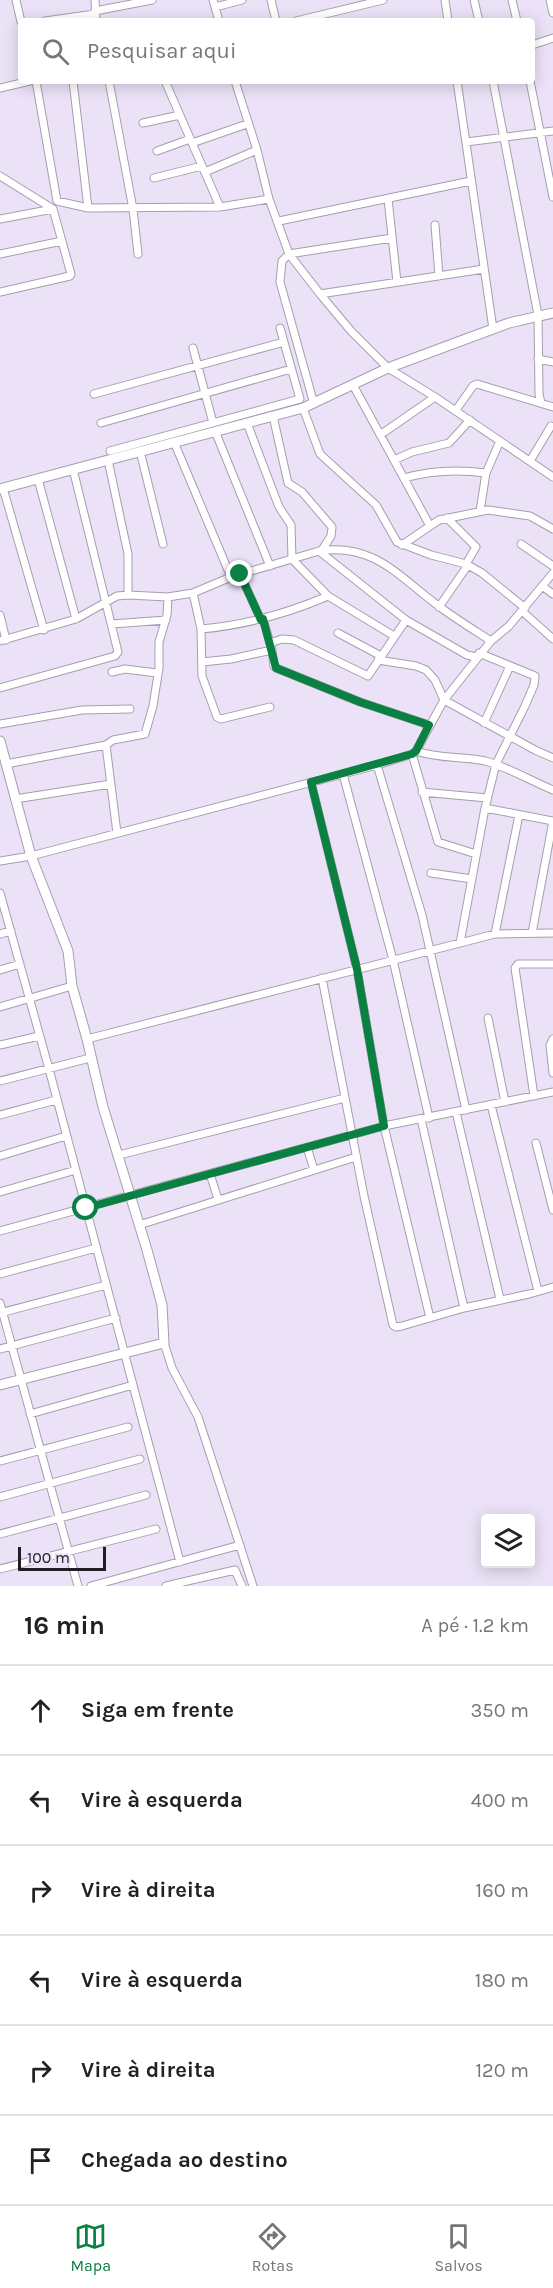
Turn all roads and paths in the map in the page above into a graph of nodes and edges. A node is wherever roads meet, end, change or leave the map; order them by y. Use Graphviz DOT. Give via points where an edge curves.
graph roads {
  1 [pos="16,0"];
  2 [pos="95,0"];
  3 [pos="152,0"];
  4 [pos="242,0"];
  5 [pos="271,0"];
  6 [pos="383,0"];
  7 [pos="445,0"];
  8 [pos="474,0"];
  9 [pos="512,0"];
  10 [pos="550,0"];
  11 [pos="214,3"];
  12 [pos="553,13"];
  13 [pos="95,15"];
  14 [pos="20,18"];
  15 [pos="70,18"];
  16 [pos="218,18"];
  17 [pos="275,18"];
  18 [pos="308,18"];
  19 [pos="448,18"];
  20 [pos="478,18"];
  21 [pos="516,18"];
  22 [pos="553,38"];
  23 [pos="535,44"];
  24 [pos="18,84"];
  25 [pos="37,84"];
  26 [pos="74,84"];
  27 [pos="110,84"];
  28 [pos="166,84"];
  29 [pos="236,84"];
  30 [pos="457,84"];
  31 [pos="494,84"];
  32 [pos="531,84"];
  33 [pos="0,88"];
  34 [pos="180,115"];
  35 [pos="143,123"];
  36 [pos="247,124"];
  37 [pos="553,131"];
  38 [pos="540,133"];
  39 [pos="504,137"];
  40 [pos="191,141"];
  41 [pos="466,142"];
  42 [pos="257,150"];
  43 [pos="157,151"];
  44 [pos="203,169"];
  45 [pos="0,176"];
  46 [pos="154,178"];
  47 [pos="471,182"];
  48 [pos="553,197"];
  49 [pos="269,199"];
  50 [pos="388,199"];
  51 [pos="220,207"];
  52 [pos="88,208"];
  53 [pos="53,209"];
  54 [pos="132,209"];
  55 [pos="0,219"];
  56 [pos="279,221"];
  57 [pos="435,225"];
  58 [pos="392,238"];
  59 [pos="62,241"];
  60 [pos="0,254"];
  61 [pos="138,254"];
  62 [pos="290,254"];
  63 [pos="484,269"];
  64 [pos="439,276"];
  65 [pos="397,282"];
  66 [pos="0,292"];
  67 [pos="320,294"];
  68 [pos="553,313"];
  69 [pos="538,315"];
  70 [pos="280,328"];
  71 [pos="493,329"];
  72 [pos="284,342"];
  73 [pos="193,348"];
  74 [pos="538,359"];
  75 [pos="553,362"];
  76 [pos="197,365"];
  77 [pos="388,368"];
  78 [pos="291,369"];
  79 [pos="353,385"];
  80 [pos="205,393"];
  81 [pos="94,394"];
  82 [pos="435,397"];
  83 [pos="542,403"];
  84 [pos="314,404"];
  85 [pos="553,407"];
  86 [pos="303,408"];
  87 [pos="456,411"];
  88 [pos="273,416"];
  89 [pos="470,420"];
  90 [pos="101,423"];
  91 [pos="247,423"];
  92 [pos="551,426"];
  93 [pos="214,427"];
  94 [pos="380,435"];
  95 [pos="501,441"];
  96 [pos="174,442"];
  97 [pos="140,451"];
  98 [pos="109,456"];
  99 [pos="394,460"];
  100 [pos="530,461"];
  101 [pos="73,470"];
  102 [pos="486,473"];
  103 [pos="553,477"];
  104 [pos="404,478"];
  105 [pos="38,479"];
  106 [pos="2,489"];
  107 [pos="480,512"];
  108 [pos="447,518"];
  109 [pos="430,526"];
  110 [pos="553,529"];
  111 [pos="163,544"];
  112 [pos="521,544"];
  113 [pos="402,545"];
  114 [pos="320,551"];
  115 [pos="292,559"];
  116 [pos="467,565"];
  117 [pos="270,566"];
  118 [pos="553,566"];
  119 [pos="553,573"];
  120 [pos="240,574"];
  121 [pos="231,577"];
  122 [pos="542,586"];
  123 [pos="193,593"];
  124 [pos="553,594"];
  125 [pos="128,595"];
  126 [pos="328,596"];
  127 [pos="168,597"];
  128 [pos="107,601"];
  129 [pos="439,607"];
  130 [pos="524,609"];
  131 [pos="0,615"];
  132 [pos="76,619"];
  133 [pos="262,619"];
  134 [pos="166,620"];
  135 [pos="406,620"];
  136 [pos="112,624"];
  137 [pos="201,629"];
  138 [pos="44,630"];
  139 [pos="338,633"];
  140 [pos="394,636"];
  141 [pos="553,639"];
  142 [pos="3,640"];
  143 [pos="491,641"];
  144 [pos="271,646"];
  145 [pos="478,655"];
  146 [pos="380,658"];
  147 [pos="202,662"];
  148 [pos="510,666"];
  149 [pos="112,672"];
  150 [pos="157,673"];
  151 [pos="0,688"];
  152 [pos="444,700"];
  153 [pos="270,707"];
  154 [pos="130,709"];
  155 [pos="484,723"];
  156 [pos="0,724"];
  157 [pos="429,725"];
  158 [pos="510,737"];
  159 [pos="106,745"];
  160 [pos="1,748"];
  161 [pos="414,752"];
  162 [pos="553,758"];
  163 [pos="6,764"];
  164 [pos="496,764"];
  165 [pos="377,765"];
  166 [pos="343,774"];
  167 [pos="311,782"];
  168 [pos="111,784"];
  169 [pos="553,790"];
  170 [pos="422,792"];
  171 [pos="487,798"];
  172 [pos="15,799"];
  173 [pos="485,808"];
  174 [pos="519,815"];
  175 [pos="553,821"];
  176 [pos="117,833"];
  177 [pos="476,854"];
  178 [pos="31,856"];
  179 [pos="0,861"];
  180 [pos="431,873"];
  181 [pos="472,879"];
  182 [pos="0,896"];
  183 [pos="11,931"];
  184 [pos="532,933"];
  185 [pos="553,933"];
  186 [pos="0,934"];
  187 [pos="495,934"];
  188 [pos="460,943"];
  189 [pos="430,952"];
  190 [pos="393,960"];
  191 [pos="20,964"];
  192 [pos="553,964"];
  193 [pos="357,969"];
  194 [pos="0,970"];
  195 [pos="322,978"];
  196 [pos="72,986"];
  197 [pos="29,999"];
  198 [pos="0,1007"];
  199 [pos="488,1018"];
  200 [pos="39,1036"];
  201 [pos="87,1039"];
  202 [pos="553,1039"];
  203 [pos="0,1045"];
  204 [pos="90,1058"];
  205 [pos="49,1069"];
  206 [pos="553,1073"];
  207 [pos="0,1081"];
  208 [pos="553,1092"];
  209 [pos="534,1096"];
  210 [pos="345,1098"];
  211 [pos="57,1100"];
  212 [pos="505,1102"];
  213 [pos="491,1105"];
  214 [pos="466,1110"];
  215 [pos="456,1112"];
  216 [pos="0,1115"];
  217 [pos="425,1119"];
  218 [pos="384,1126"];
  219 [pos="352,1135"];
  220 [pos="66,1136"];
  221 [pos="536,1143"];
  222 [pos="307,1147"];
  223 [pos="119,1155"];
  224 [pos="0,1156"];
  225 [pos="356,1157"];
  226 [pos="76,1170"];
  227 [pos="314,1170"];
  228 [pos="210,1174"];
  229 [pos="0,1192"];
  230 [pos="130,1196"];
  231 [pos="218,1199"];
  232 [pos="86,1208"];
  233 [pos="553,1210"];
  234 [pos="139,1225"];
  235 [pos="0,1231"];
  236 [pos="96,1248"];
  237 [pos="0,1274"];
  238 [pos="106,1285"];
  239 [pos="553,1287"];
  240 [pos="538,1291"];
  241 [pos="500,1299"];
  242 [pos="0,1303"];
  243 [pos="464,1308"];
  244 [pos="1,1313"];
  245 [pos="116,1318"];
  246 [pos="430,1318"];
  247 [pos="164,1343"];
  248 [pos="11,1346"];
  249 [pos="0,1349"];
  250 [pos="124,1352"];
  251 [pos="21,1380"];
  252 [pos="0,1385"];
  253 [pos="133,1385"];
  254 [pos="30,1414"];
  255 [pos="128,1427"];
  256 [pos="40,1450"];
  257 [pos="140,1459"];
  258 [pos="0,1461"];
  259 [pos="49,1484"];
  260 [pos="146,1495"];
  261 [pos="0,1497"];
  262 [pos="59,1518"];
  263 [pos="156,1529"];
  264 [pos="0,1534"];
  265 [pos="240,1545"];
  266 [pos="68,1553"];
  267 [pos="180,1562"];
  268 [pos="0,1569"];
  269 [pos="190,1583"];
  270 [pos="78,1586"];
  271 [pos="91,1586"];
  272 [pos="166,1586"];
  273 [pos="242,1586"];
  274 [pos="253,1586"];
  1 -- 14 [label="street"];
  2 -- 13 [label="street"];
  3 -- 13 [label="street"];
  4 -- 11 [label="street"];
  5 -- 17 [label="street"];
  6 -- 18 [label="street"];
  7 -- 19 [label="street"];
  8 -- 20 [label="street"];
  9 -- 21 [label="street"];
  10 -- 12 [label="street"];
  11 -- 16 [label="street"];
  13 -- 15 [label="street"];
  22 -- 23 [label="street"];
  24 -- 33 [label="street"];
  25 -- 52 [label="street" via="57,201"];
  26 -- 52 [label="street"];
  27 -- 54 [label="street"];
  28 -- 34 [label="street"];
  29 -- 36 [label="street"];
  30 -- 41 [label="street"];
  31 -- 39 [label="street"];
  32 -- 38 [label="street"];
  34 -- 35 [label="street"];
  34 -- 40 [label="street"];
  36 -- 40 [label="street"];
  36 -- 42 [label="street"];
  37 -- 38 [label="street"];
  38 -- 39 [label="street"];
  38 -- 48 [label="street"];
  39 -- 41 [label="street"];
  39 -- 69 [label="street"];
  40 -- 43 [label="street"];
  40 -- 44 [label="street"];
  41 -- 47 [label="street"];
  42 -- 44 [label="street"];
  42 -- 49 [label="street"];
  44 -- 46 [label="street"];
  44 -- 51 [label="street"];
  45 -- 53 [label="street"];
  47 -- 50 [label="street"];
  47 -- 63 [label="street"];
  49 -- 51 [label="street"];
  49 -- 56 [label="street"];
  50 -- 56 [label="street"];
  50 -- 58 [label="street"];
  51 -- 54 [label="street"];
  52 -- 54 [label="street"];
  53 -- 55 [label="street"];
  53 -- 59 [label="street"];
  54 -- 61 [label="street"];
  56 -- 62 [label="street"];
  57 -- 64 [label="street"];
  58 -- 62 [label="street"];
  58 -- 65 [label="street"];
  59 -- 60 [label="street"];
  59 -- 66 [label="street" via="70,276"];
  62 -- 67 [label="street"];
  62 -- 84 [label="street" via="282,261 280,282"];
  63 -- 64 [label="street"];
  63 -- 71 [label="street"];
  64 -- 65 [label="street"];
  65 -- 67 [label="street"];
  67 -- 77 [label="street"];
  68 -- 69 [label="street"];
  69 -- 71 [label="street"];
  69 -- 74 [label="street"];
  70 -- 72 [label="street"];
  71 -- 77 [label="street"];
  72 -- 76 [label="street"];
  72 -- 78 [label="street"];
  73 -- 76 [label="street"];
  74 -- 75 [label="street"];
  74 -- 83 [label="street"];
  76 -- 80 [label="street"];
  76 -- 81 [label="street"];
  77 -- 79 [label="street"];
  77 -- 82 [label="street"];
  78 -- 80 [label="street"];
  78 -- 93 [label="street" via="300,399"];
  79 -- 84 [label="street"];
  79 -- 94 [label="street"];
  80 -- 90 [label="street"];
  80 -- 93 [label="street"];
  82 -- 87 [label="street"];
  82 -- 94 [label="street"];
  83 -- 85 [label="street"];
  83 -- 87 [label="street" via="477,384"];
  84 -- 86 [label="street"];
  86 -- 88 [label="street"];
  86 -- 113 [label="street" via="320,454 376,505"];
  87 -- 89 [label="street"];
  88 -- 91 [label="street"];
  88 -- 114 [label="street" via="288,483 302,492 332,527 331,536"];
  89 -- 95 [label="street"];
  89 -- 99 [label="street" via="449,443"];
  91 -- 93 [label="street"];
  91 -- 115 [label="street" via="279,507 291,525"];
  92 -- 100 [label="street"];
  93 -- 96 [label="street"];
  93 -- 98 [label="street"];
  93 -- 117 [label="street"];
  94 -- 99 [label="street"];
  95 -- 100 [label="street"];
  95 -- 102 [label="street"];
  96 -- 97 [label="street"];
  96 -- 121 [label="street"];
  97 -- 98 [label="street"];
  97 -- 111 [label="street"];
  98 -- 101 [label="street"];
  98 -- 125 [label="street" via="128,554"];
  99 -- 104 [label="street"];
  100 -- 103 [label="street"];
  101 -- 105 [label="street"];
  101 -- 128 [label="street"];
  102 -- 104 [label="street" via="430,471"];
  102 -- 107 [label="street"];
  104 -- 109 [label="street"];
  105 -- 106 [label="street"];
  105 -- 132 [label="street"];
  106 -- 138 [label="street"];
  107 -- 108 [label="street"];
  107 -- 110 [label="street" via="495,510 530,516"];
  108 -- 109 [label="street"];
  108 -- 116 [label="street" via="476,547"];
  109 -- 113 [label="street"];
  112 -- 118 [label="street"];
  113 -- 116 [label="street"];
  114 -- 115 [label="street"];
  114 -- 129 [label="street" via="363,552 410,581"];
  114 -- 135 [label="street"];
  115 -- 117 [label="street"];
  115 -- 126 [label="street"];
  116 -- 129 [label="street"];
  116 -- 130 [label="street"];
  117 -- 120 [label="street"];
  119 -- 122 [label="street"];
  120 -- 121 [label="street"];
  120 -- 133 [label="street"];
  121 -- 123 [label="street"];
  122 -- 124 [label="street"];
  122 -- 130 [label="street"];
  123 -- 127 [label="street"];
  123 -- 137 [label="street"];
  125 -- 127 [label="street"];
  125 -- 128 [label="street"];
  126 -- 133 [label="street"];
  126 -- 140 [label="street"];
  127 -- 134 [label="street"];
  128 -- 132 [label="street"];
  128 -- 136 [label="street"];
  129 -- 143 [label="street"];
  130 -- 141 [label="street"];
  130 -- 143 [label="street"];
  131 -- 142 [label="street"];
  132 -- 138 [label="street"];
  133 -- 137 [label="street"];
  133 -- 144 [label="street"];
  134 -- 136 [label="street"];
  134 -- 150 [label="street" via="159,642"];
  135 -- 140 [label="street"];
  135 -- 145 [label="street" via="467,655"];
  136 -- 151 [label="street" via="118,652 115,656"];
  137 -- 147 [label="street"];
  138 -- 142 [label="street"];
  139 -- 146 [label="street"];
  140 -- 146 [label="street"];
  143 -- 145 [label="street"];
  144 -- 146 [label="street" via="282,639 294,640 368,676"];
  144 -- 147 [label="street" via="231,659"];
  144 -- 157 [label="street" via="274,666 282,671"];
  145 -- 148 [label="street"];
  145 -- 152 [label="street"];
  146 -- 152 [label="street" via="426,670"];
  147 -- 153 [label="street" via="202,676 218,718"];
  148 -- 155 [label="street"];
  148 -- 158 [label="street" via="535,676"];
  149 -- 150 [label="street" via="125,669"];
  150 -- 159 [label="street" via="147,732"];
  152 -- 155 [label="street"];
  152 -- 157 [label="street"];
  154 -- 156 [label="street" via="82,710"];
  155 -- 158 [label="street"];
  157 -- 161 [label="street"];
  158 -- 162 [label="street"];
  158 -- 164 [label="street"];
  159 -- 163 [label="street"];
  159 -- 168 [label="street"];
  160 -- 163 [label="street"];
  161 -- 164 [label="street"];
  161 -- 165 [label="street"];
  161 -- 170 [label="street"];
  163 -- 172 [label="street"];
  164 -- 169 [label="street"];
  164 -- 171 [label="street"];
  165 -- 166 [label="street"];
  165 -- 189 [label="street"];
  166 -- 167 [label="street"];
  166 -- 190 [label="street"];
  167 -- 176 [label="street"];
  167 -- 193 [label="street"];
  168 -- 172 [label="street"];
  168 -- 176 [label="street"];
  170 -- 171 [label="street"];
  170 -- 177 [label="street" via="438,842"];
  171 -- 173 [label="street"];
  172 -- 178 [label="street"];
  173 -- 174 [label="street"];
  173 -- 177 [label="street"];
  174 -- 175 [label="street"];
  174 -- 187 [label="street"];
  175 -- 184 [label="street"];
  176 -- 178 [label="street"];
  177 -- 181 [label="street"];
  178 -- 179 [label="street"];
  178 -- 196 [label="street" via="68,951"];
  180 -- 181 [label="street"];
  181 -- 188 [label="street"];
  182 -- 183 [label="street"];
  183 -- 186 [label="street"];
  183 -- 191 [label="street"];
  184 -- 185 [label="street"];
  184 -- 187 [label="street"];
  187 -- 188 [label="street"];
  188 -- 189 [label="street"];
  189 -- 190 [label="street"];
  189 -- 214 [label="street"];
  190 -- 193 [label="street"];
  190 -- 217 [label="street"];
  191 -- 194 [label="street"];
  191 -- 197 [label="street"];
  192 -- 209 [label="street" via="518,964 515,968"];
  193 -- 195 [label="street"];
  193 -- 218 [label="street"];
  195 -- 201 [label="street"];
  195 -- 210 [label="street"];
  196 -- 197 [label="street"];
  196 -- 201 [label="street"];
  197 -- 198 [label="street"];
  197 -- 200 [label="street"];
  199 -- 212 [label="street"];
  200 -- 203 [label="street"];
  200 -- 205 [label="street"];
  201 -- 204 [label="street"];
  202 -- 206 [label="street"];
  204 -- 205 [label="street"];
  204 -- 223 [label="street"];
  205 -- 207 [label="street"];
  205 -- 211 [label="street"];
  208 -- 209 [label="street"];
  209 -- 212 [label="street"];
  210 -- 219 [label="street"];
  210 -- 223 [label="street"];
  211 -- 216 [label="street"];
  211 -- 220 [label="street"];
  212 -- 213 [label="street"];
  213 -- 214 [label="street"];
  213 -- 240 [label="street"];
  214 -- 215 [label="street"];
  215 -- 217 [label="street"];
  215 -- 241 [label="street"];
  217 -- 218 [label="street"];
  217 -- 243 [label="street"];
  218 -- 219 [label="street"];
  218 -- 246 [label="street"];
  219 -- 222 [label="street"];
  219 -- 225 [label="street"];
  220 -- 224 [label="street"];
  220 -- 226 [label="street"];
  221 -- 233 [label="street"];
  222 -- 227 [label="street"];
  222 -- 228 [label="street"];
  223 -- 230 [label="street"];
  225 -- 227 [label="street"];
  225 -- 246 [label="street" via="393,1325 396,1328"];
  226 -- 229 [label="street"];
  226 -- 232 [label="street"];
  227 -- 231 [label="street"];
  228 -- 230 [label="street"];
  228 -- 231 [label="street"];
  230 -- 232 [label="street"];
  230 -- 234 [label="street"];
  231 -- 234 [label="street"];
  232 -- 235 [label="street"];
  232 -- 236 [label="street"];
  234 -- 247 [label="street" via="162,1305"];
  236 -- 237 [label="street"];
  236 -- 238 [label="street"];
  238 -- 244 [label="street"];
  238 -- 245 [label="street"];
  239 -- 240 [label="street"];
  240 -- 241 [label="street"];
  241 -- 243 [label="street"];
  242 -- 244 [label="street"];
  243 -- 246 [label="street"];
  244 -- 248 [label="street"];
  245 -- 248 [label="street"];
  245 -- 250 [label="street"];
  247 -- 250 [label="street"];
  247 -- 265 [label="street" via="172,1368 198,1416"];
  248 -- 249 [label="street"];
  248 -- 251 [label="street"];
  250 -- 251 [label="street"];
  250 -- 253 [label="street"];
  251 -- 252 [label="street"];
  251 -- 254 [label="street"];
  253 -- 254 [label="street"];
  253 -- 267 [label="street"];
  254 -- 256 [label="street"];
  255 -- 256 [label="street"];
  256 -- 258 [label="street"];
  256 -- 259 [label="street"];
  257 -- 259 [label="street"];
  259 -- 261 [label="street"];
  259 -- 262 [label="street"];
  260 -- 262 [label="street"];
  262 -- 264 [label="street"];
  262 -- 266 [label="street"];
  263 -- 266 [label="street"];
  265 -- 267 [label="street"];
  265 -- 274 [label="street"];
  266 -- 268 [label="street"];
  266 -- 270 [label="street"];
  267 -- 271 [label="street"];
  269 -- 272 [label="street"];
  269 -- 273 [label="street" via="236,1570"];
}
